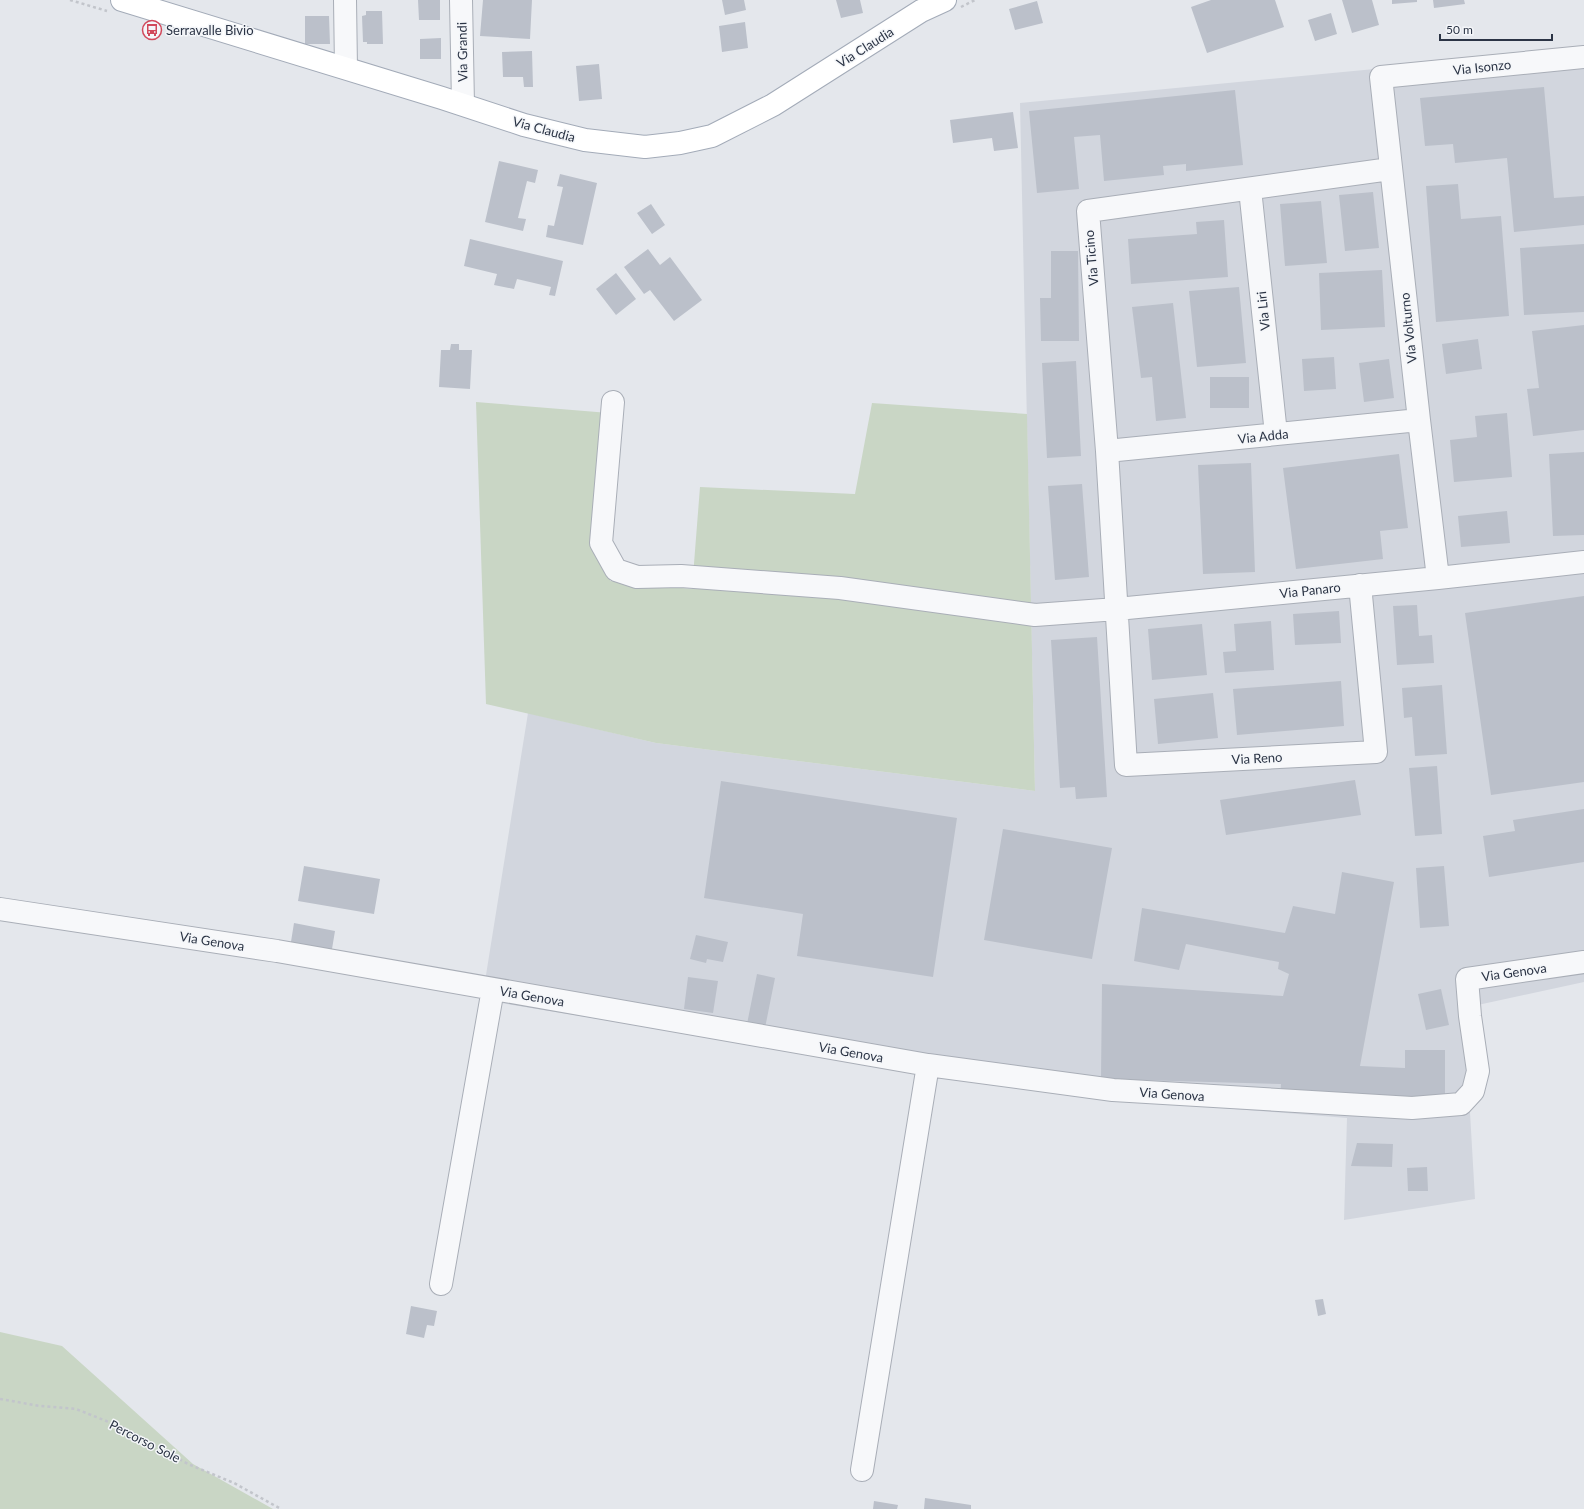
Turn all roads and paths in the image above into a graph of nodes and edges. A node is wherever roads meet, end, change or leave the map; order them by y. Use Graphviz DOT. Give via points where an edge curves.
graph roads {
  1 [pos="70,0"];
  2 [pos="345,0"];
  3 [pos="461,0"];
  4 [pos="975,0"];
  5 [pos="950,5"];
  6 [pos="119,6"];
  7 [pos="1584,57"];
  8 [pos="346,68"];
  9 [pos="1381,77"];
  10 [pos="462,104"];
  11 [pos="1390,169"];
  12 [pos="1250,189"];
  13 [pos="613,402"];
  14 [pos="1419,420"];
  15 [pos="1276,434"];
  16 [pos="1107,451"];
  17 [pos="1584,562"];
  18 [pos="1438,578"];
  19 [pos="1360,585"];
  20 [pos="1117,609"];
  21 [pos="0,909"];
  22 [pos="1584,962"];
  23 [pos="493,989"];
  24 [pos="928,1065"];
  25 [pos="441,1284"];
  26 [pos="0,1399"];
  27 [pos="862,1470"];
  28 [pos="281,1509"];
  1 -- 6 [label="path"];
  2 -- 8 [label="street"];
  3 -- 10 [label="street, Via Grandi"];
  4 -- 5 [label="path"];
  5 -- 10 [label="main road, Via Claudia" via="921,11 773,105 712,136 680,143 645,148 585,140 524,125"];
  6 -- 8 [label="main road, Via Claudia"];
  7 -- 9 [label="street, Via Isonzo"];
  8 -- 10 [label="main road, Via Claudia"];
  9 -- 11 [label="street, Via Volturno"];
  11 -- 12 [label="street, Via Ticino"];
  11 -- 14 [label="street, Via Volturno"];
  12 -- 15 [label="street, Via Liri"];
  12 -- 16 [label="street, Via Ticino" via="1088,212"];
  13 -- 20 [label="street, Via Panaro" via="601,543 616,570 637,577 681,576 840,588 1035,615"];
  14 -- 15 [label="street, Via Adda"];
  14 -- 18 [label="street, Via Volturno"];
  15 -- 16 [label="street, Via Adda"];
  16 -- 20 [label="street, Via Ticino"];
  17 -- 18 [label="street, Via Panaro"];
  18 -- 19 [label="street, Via Panaro"];
  19 -- 20 [label="street, Via Panaro"];
  19 -- 20 [label="street, Via Reno" via="1376,752 1126,765"];
  21 -- 23 [label="street, Via Genova" via="277,951"];
  22 -- 24 [label="street, Via Genova" via="1467,979 1478,1071 1473,1091 1461,1104 1412,1108 1113,1090"];
  23 -- 24 [label="street, Via Genova"];
  23 -- 25 [label="street"];
  24 -- 27 [label="street"];
  26 -- 28 [label="path, Percorso Sole" via="76,1409 124,1428 188,1464 234,1483"];
}
